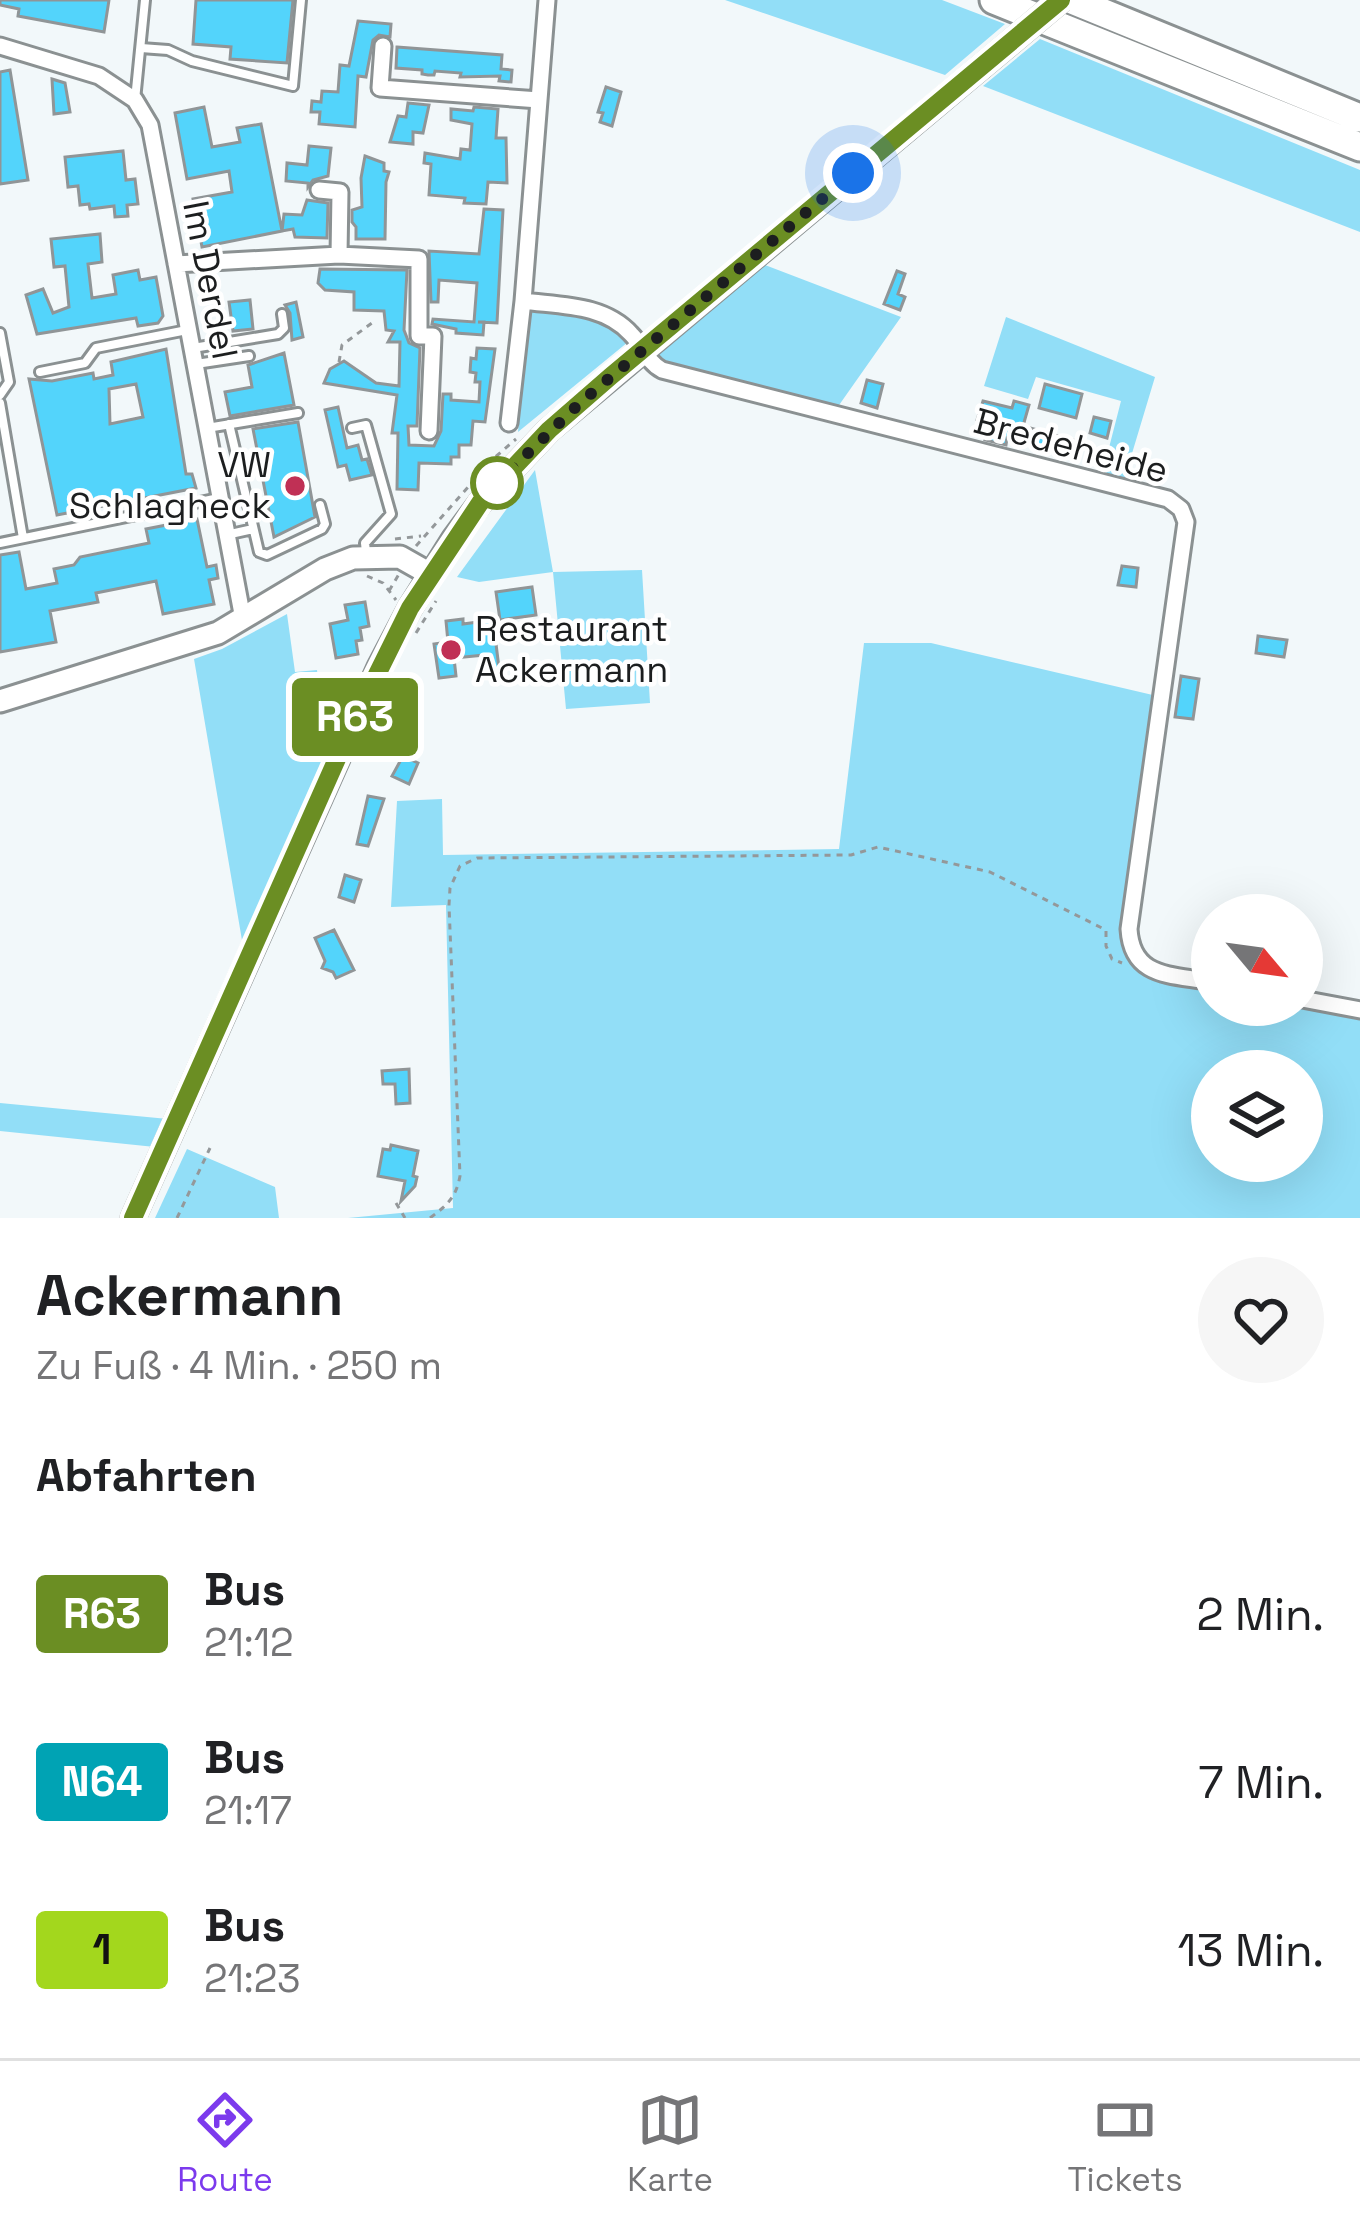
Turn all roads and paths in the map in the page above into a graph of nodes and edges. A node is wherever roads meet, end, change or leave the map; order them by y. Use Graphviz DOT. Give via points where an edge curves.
graph roads {
  1 [pos="145,0"];
  2 [pos="301,0"];
  3 [pos="547,0"];
  4 [pos="994,0"];
  5 [pos="1061,0"];
  6 [pos="1072,0"];
  7 [pos="0,46"];
  8 [pos="383,46"];
  9 [pos="141,48"];
  10 [pos="135,100"];
  11 [pos="539,100"];
  12 [pos="1360,118"];
  13 [pos="1360,147"];
  14 [pos="319,190"];
  15 [pos="339,255"];
  16 [pos="176,265"];
  17 [pos="523,301"];
  18 [pos="282,314"];
  19 [pos="376,320"];
  20 [pos="189,329"];
  21 [pos="0,333"];
  22 [pos="642,349"];
  23 [pos="193,356"];
  24 [pos="249,356"];
  25 [pos="339,362"];
  26 [pos="40,372"];
  27 [pos="0,399"];
  28 [pos="298,412"];
  29 [pos="508,423"];
  30 [pos="229,424"];
  31 [pos="352,428"];
  32 [pos="206,429"];
  33 [pos="429,431"];
  34 [pos="219,498"];
  35 [pos="320,505"];
  36 [pos="254,529"];
  37 [pos="225,535"];
  38 [pos="23,538"];
  39 [pos="0,543"];
  40 [pos="367,556"];
  41 [pos="430,574"];
  42 [pos="436,601"];
  43 [pos="243,619"];
  44 [pos="428,619"];
  45 [pos="0,701"];
  46 [pos="1133,955"];
  47 [pos="1191,978"];
  48 [pos="1323,1003"];
  49 [pos="1360,1010"];
  50 [pos="210,1148"];
  51 [pos="396,1203"];
  52 [pos="133,1218"];
  53 [pos="177,1218"];
  54 [pos="405,1218"];
  55 [pos="430,1218"];
  1 -- 9 [label="lane"];
  2 -- 9 [label="lane" via="293,86"];
  3 -- 11 [label="street"];
  4 -- 13 [label="highway"];
  5 -- 22 [label="main road, bridge"];
  6 -- 12 [label="highway"];
  7 -- 10 [label="street" via="78,67"];
  8 -- 11 [label="street" via="380,88"];
  9 -- 10 [label="lane"];
  10 -- 16 [label="street, Im Derdel" via="150,125"];
  11 -- 17 [label="street"];
  14 -- 15 [label="street" via="340,192"];
  15 -- 16 [label="street"];
  15 -- 33 [label="street" via="419,259 419,336 434,336"];
  16 -- 20 [label="street, Im Derdel"];
  17 -- 22 [label="street" via="606,315"];
  17 -- 29 [label="street"];
  18 -- 23 [label="lane" via="278,334"];
  19 -- 25 [label="path" via="342,345"];
  20 -- 23 [label="street, Im Derdel"];
  20 -- 26 [label="lane" via="96,347 85,363"];
  21 -- 27 [label="lane" via="9,382"];
  22 -- 41 [label="main road" via="514,465"];
  22 -- 46 [label="street, Bredeheide" via="662,370 1180,509 1186,522 1129,929"];
  23 -- 24 [label="lane"];
  23 -- 32 [label="street, Im Derdel"];
  27 -- 38 [label="lane"];
  28 -- 30 [label="lane"];
  30 -- 32 [label="lane"];
  30 -- 36 [label="lane"];
  31 -- 40 [label="lane" via="366,425 391,514 365,543"];
  32 -- 34 [label="street, Im Derdel"];
  34 -- 37 [label="street, Im Derdel"];
  34 -- 38 [label="lane"];
  35 -- 36 [label="lane" via="322,529 267,554"];
  36 -- 37 [label="lane"];
  37 -- 43 [label="street, Im Derdel"];
  38 -- 39 [label="lane"];
  40 -- 41 [label="main road" via="400,557"];
  40 -- 43 [label="main road" via="325,569"];
  41 -- 52 [label="main road" via="352,725"];
  42 -- 44 [label="path"];
  43 -- 45 [label="main road" via="182,646"];
  46 -- 47 [label="street" via="1158,972"];
  46 -- 55 [label="path" via="1112,959 1106,930 990,872 878,847 851,855 477,858 460,866 449,905 460,1176 449,1204"];
  48 -- 49 [label="street"];
  50 -- 53 [label="path"];
  51 -- 54 [label="path"];
}
